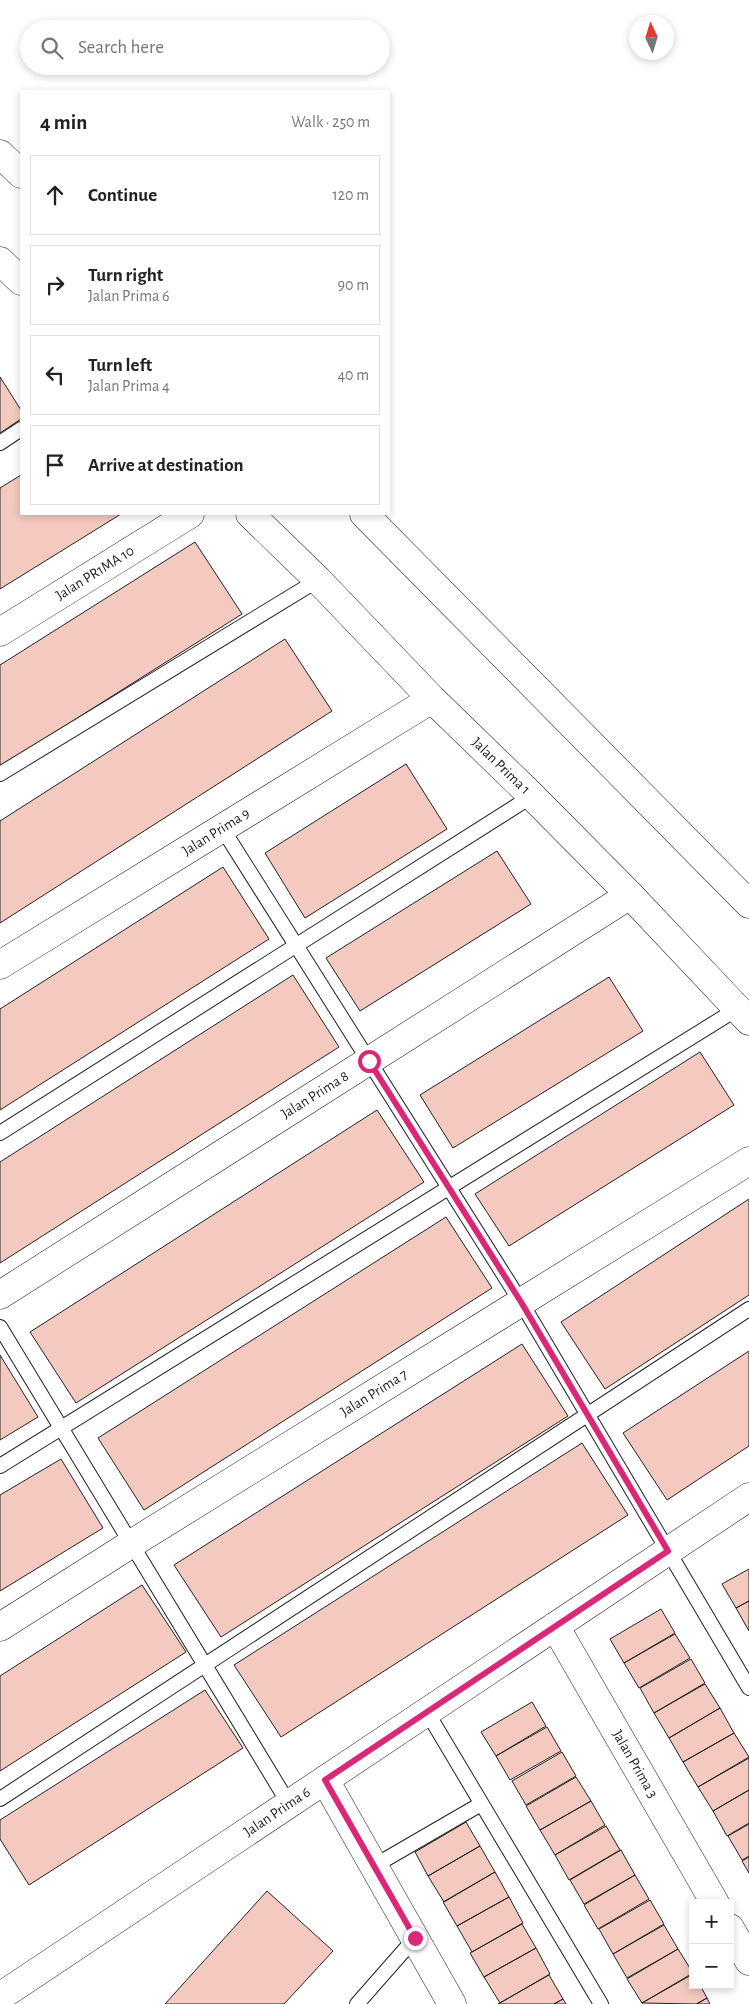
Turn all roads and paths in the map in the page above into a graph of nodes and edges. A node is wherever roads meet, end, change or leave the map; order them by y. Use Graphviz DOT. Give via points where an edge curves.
graph roads {
  1 [pos="0,154"];
  2 [pos="20,173"];
  3 [pos="20,431"];
  4 [pos="0,443"];
  5 [pos="188,515"];
  6 [pos="251,515"];
  7 [pos="365,515"];
  8 [pos="318,580"];
  9 [pos="0,632"];
  10 [pos="432,699"];
  11 [pos="0,774"];
  12 [pos="532,796"];
  13 [pos="222,828"];
  14 [pos="630,896"];
  15 [pos="749,904"];
  16 [pos="296,946"];
  17 [pos="0,965"];
  18 [pos="743,1015"];
  19 [pos="369,1061"];
  20 [pos="0,1133"];
  21 [pos="749,1161"];
  22 [pos="448,1188"];
  23 [pos="0,1295"];
  24 [pos="521,1302"];
  25 [pos="749,1309"];
  26 [pos="0,1327"];
  27 [pos="588,1415"];
  28 [pos="62,1428"];
  29 [pos="0,1466"];
  30 [pos="749,1497"];
  31 [pos="131,1544"];
  32 [pos="668,1551"];
  33 [pos="555,1626"];
  34 [pos="0,1627"];
  35 [pos="205,1665"];
  36 [pos="749,1688"];
  37 [pos="426,1712"];
  38 [pos="325,1780"];
  39 [pos="0,1799"];
  40 [pos="289,1804"];
  41 [pos="481,1804"];
  42 [pos="374,1866"];
  43 [pos="714,1899"];
  44 [pos="734,1935"];
  45 [pos="415,1938"];
  46 [pos="749,1961"];
  47 [pos="7,1996"];
  48 [pos="357,2004"];
  49 [pos="452,2004"];
  50 [pos="601,2004"];
  1 -- 2 [label="street"];
  3 -- 4 [label="lane"];
  5 -- 9 [label="street, Jalan PR1MA 10"];
  6 -- 8 [label="street, Jalan Prima 1"];
  7 -- 15 [label="street"];
  8 -- 10 [label="street, Jalan Prima 1"];
  8 -- 11 [label="lane"];
  10 -- 12 [label="street, Jalan Prima 1"];
  10 -- 13 [label="street, Jalan Prima 9"];
  12 -- 14 [label="street, Jalan Prima 1"];
  12 -- 16 [label="lane"];
  13 -- 16 [label="lane"];
  13 -- 17 [label="street, Jalan Prima 9"];
  14 -- 18 [label="street, Jalan Prima 1"];
  14 -- 19 [label="street, Jalan Prima 8"];
  16 -- 19 [label="lane"];
  16 -- 20 [label="lane"];
  18 -- 22 [label="lane"];
  19 -- 22 [label="lane"];
  19 -- 23 [label="street, Jalan Prima 8"];
  21 -- 24 [label="street, Jalan Prima 7"];
  22 -- 24 [label="lane"];
  22 -- 28 [label="lane"];
  24 -- 27 [label="lane"];
  24 -- 31 [label="street, Jalan Prima 7"];
  25 -- 27 [label="lane"];
  26 -- 28 [label="lane"];
  27 -- 32 [label="lane"];
  27 -- 35 [label="lane"];
  28 -- 29 [label="lane"];
  28 -- 31 [label="lane"];
  30 -- 32 [label="street, Jalan Prima 6"];
  31 -- 34 [label="street, Jalan Prima 7"];
  31 -- 35 [label="lane"];
  32 -- 33 [label="street, Jalan Prima 6"];
  32 -- 36 [label="lane"];
  33 -- 37 [label="street, Jalan Prima 6"];
  33 -- 43 [label="street, Jalan Prima 3"];
  35 -- 39 [label="lane"];
  35 -- 40 [label="lane"];
  37 -- 38 [label="street, Jalan Prima 6"];
  37 -- 41 [label="lane"];
  38 -- 40 [label="street, Jalan Prima 6"];
  38 -- 42 [label="street"];
  40 -- 47 [label="street, Jalan Prima 6"];
  41 -- 42 [label="lane"];
  41 -- 50 [label="lane"];
  42 -- 45 [label="street"];
  44 -- 46 [label="street"];
  45 -- 48 [label="lane"];
  45 -- 49 [label="street"];
}
